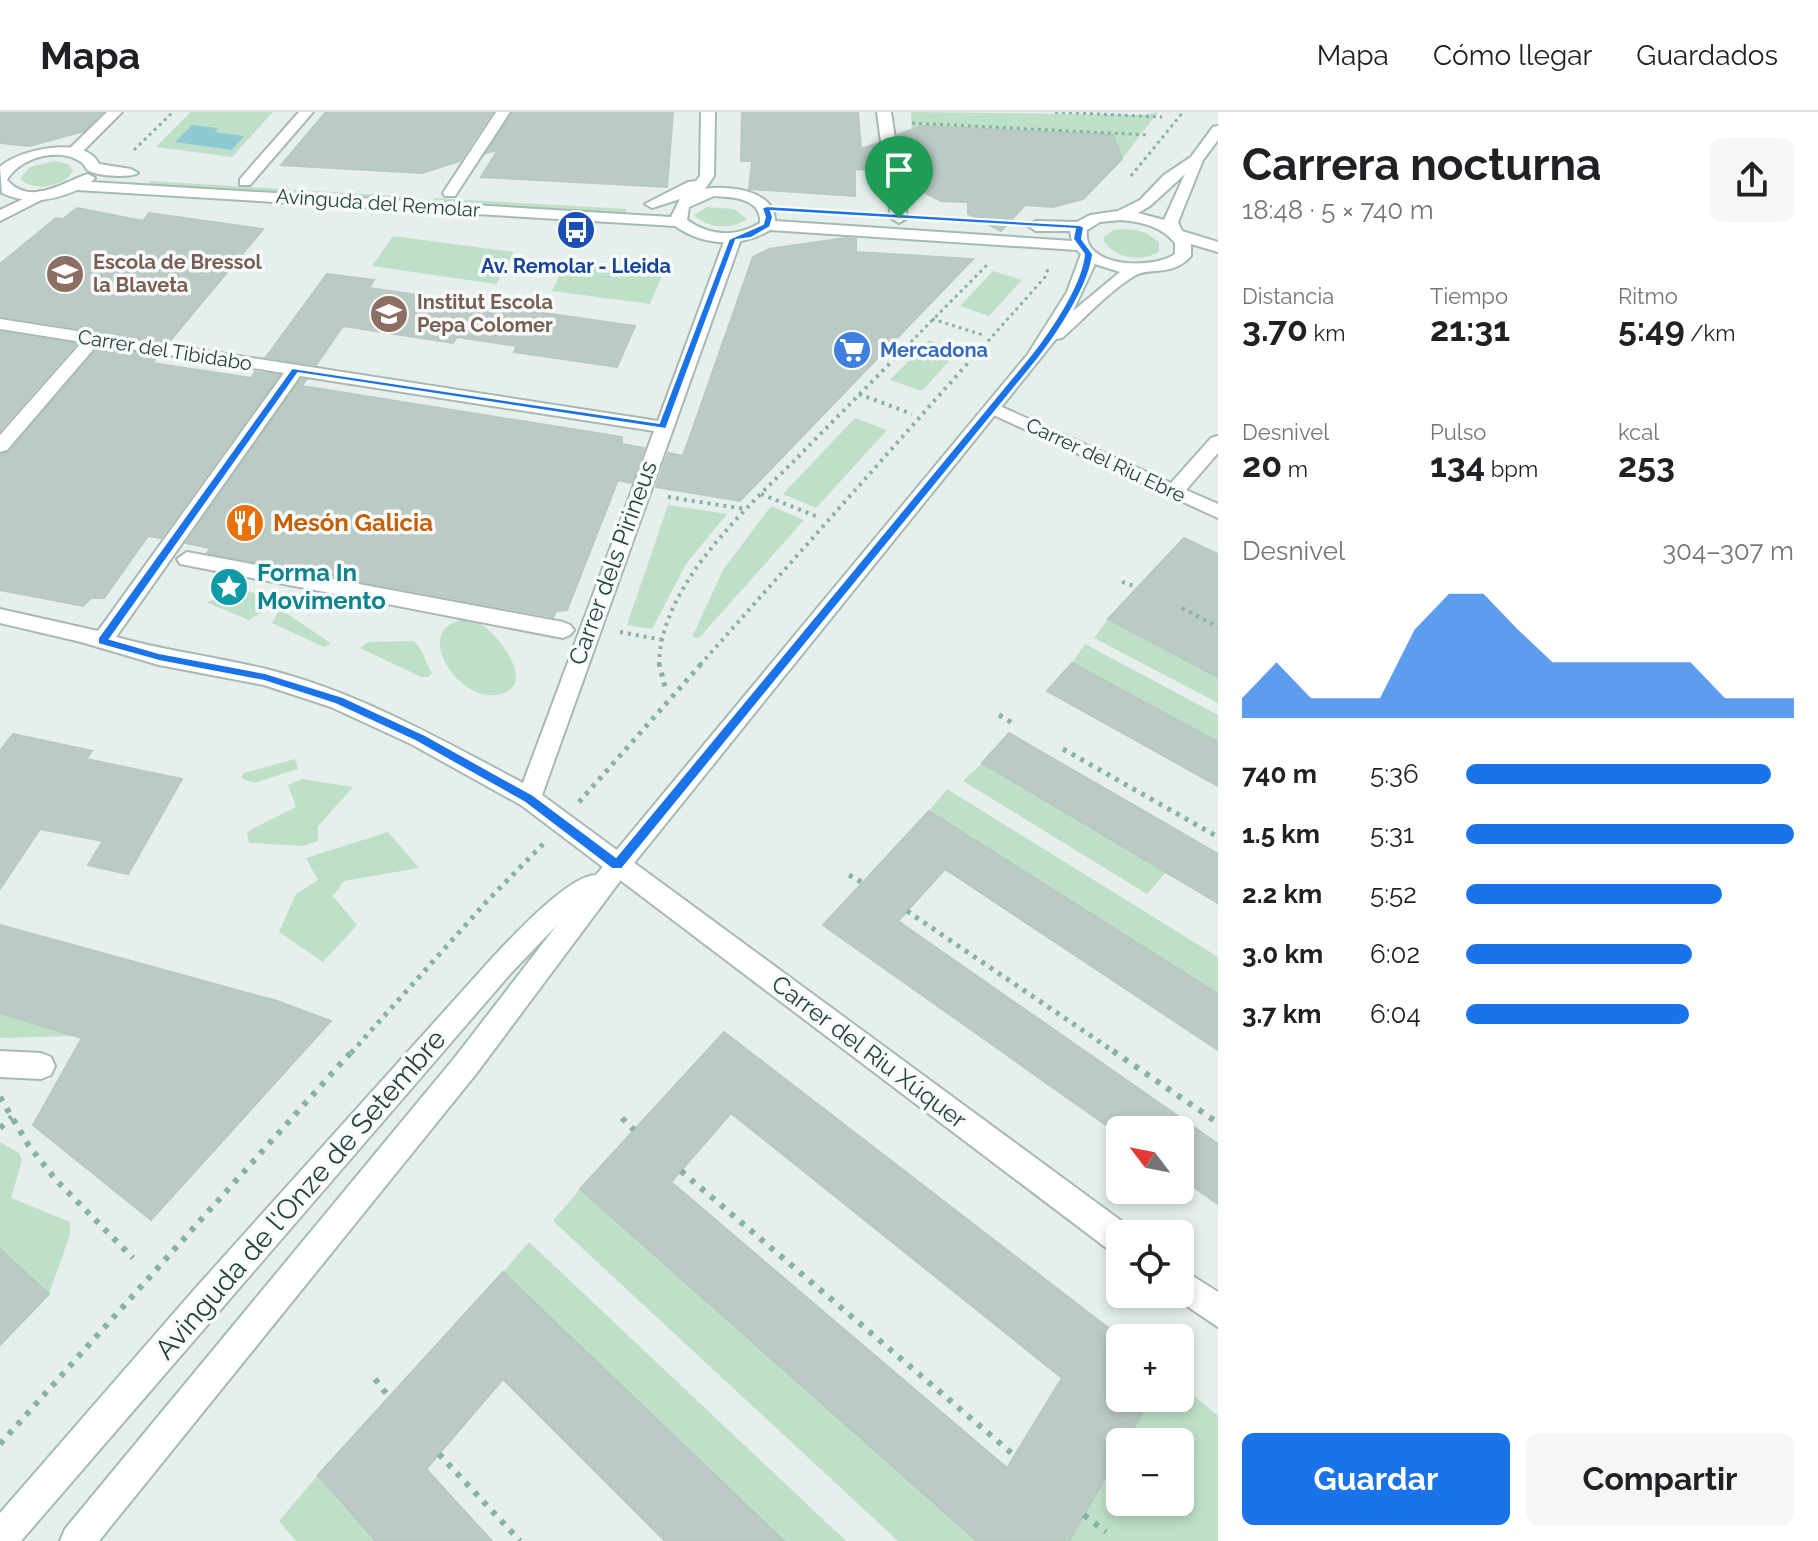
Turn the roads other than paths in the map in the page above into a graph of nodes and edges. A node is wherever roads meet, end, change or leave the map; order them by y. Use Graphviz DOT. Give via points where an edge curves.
graph roads {
  1 [pos="115,112"];
  2 [pos="306,112"];
  3 [pos="503,112"];
  4 [pos="708,112"];
  5 [pos="884,112"];
  6 [pos="1218,130"];
  7 [pos="73,153"];
  8 [pos="0,160"];
  9 [pos="1196,160"];
  10 [pos="17,161"];
  11 [pos="93,168"];
  12 [pos="706,170"];
  13 [pos="0,180"];
  14 [pos="245,182"];
  15 [pos="77,186"];
  16 [pos="721,192"];
  17 [pos="13,193"];
  18 [pos="450,193"];
  19 [pos="40,195"];
  20 [pos="592,201"];
  21 [pos="766,208"];
  22 [pos="683,209"];
  23 [pos="4,213"];
  24 [pos="1121,215"];
  25 [pos="899,218"];
  26 [pos="958,221"];
  27 [pos="767,225"];
  28 [pos="1013,225"];
  29 [pos="1080,227"];
  30 [pos="1175,232"];
  31 [pos="733,239"];
  32 [pos="1218,247"];
  33 [pos="1085,250"];
  34 [pos="1218,258"];
  35 [pos="1177,262"];
  36 [pos="1133,269"];
  37 [pos="0,324"];
  38 [pos="94,339"];
  39 [pos="1047,341"];
  40 [pos="295,370"];
  41 [pos="993,408"];
  42 [pos="663,427"];
  43 [pos="1218,442"];
  44 [pos="0,446"];
  45 [pos="1174,491"];
  46 [pos="1218,512"];
  47 [pos="187,559"];
  48 [pos="4,623"];
  49 [pos="563,630"];
  50 [pos="102,641"];
  51 [pos="529,798"];
  52 [pos="617,866"];
  53 [pos="0,1064"];
  54 [pos="41,1066"];
  55 [pos="1106,1229"];
  56 [pos="1194,1293"];
  57 [pos="1218,1311"];
  58 [pos="0,1539"];
  59 [pos="77,1541"];
  1 -- 7 [label="street"];
  2 -- 14 [label="street"];
  3 -- 18 [label="street"];
  4 -- 12 [label="street"];
  5 -- 25 [label="street"];
  6 -- 9 [label="street"];
  7 -- 10 [label="street" via="37,154"];
  7 -- 11 [label="street" via="91,161"];
  8 -- 10 [label="street"];
  9 -- 24 [label="street" via="1145,203"];
  9 -- 30 [label="street" via="1191,182 1171,214"];
  10 -- 13 [label="street"];
  11 -- 14 [label="street, Avinguda del Remolar"];
  11 -- 15 [label="street"];
  12 -- 16 [label="street"];
  12 -- 22 [label="street"];
  12 -- 22 [label="street" via="689,188 646,203"];
  13 -- 17 [label="street"];
  14 -- 18 [label="street, Avinguda del Remolar"];
  15 -- 19 [label="street, Avinguda del Remolar"];
  15 -- 22 [label="street, Avinguda del Remolar"];
  16 -- 21 [label="street" via="748,197"];
  16 -- 22 [label="street"];
  17 -- 19 [label="street"];
  17 -- 23 [label="street"];
  18 -- 20 [label="street, Avinguda del Remolar"];
  19 -- 23 [label="street"];
  21 -- 25 [label="street"];
  21 -- 27 [label="street"];
  22 -- 31 [label="street" via="703,236"];
  24 -- 29 [label="street" via="1093,218"];
  24 -- 30 [label="street" via="1145,218"];
  25 -- 26 [label="street"];
  27 -- 31 [label="street"];
  27 -- 33 [label="street"];
  28 -- 29 [label="street"];
  29 -- 33 [label="street" via="1077,239"];
  30 -- 32 [label="street"];
  30 -- 35 [label="street" via="1185,249"];
  31 -- 42 [label="street, Carrer dels Pirineus"];
  33 -- 36 [label="street" via="1112,265"];
  33 -- 39 [label="street, Avinguda de l'Onze de Setembre" via="1087,268"];
  34 -- 35 [label="street"];
  35 -- 36 [label="street"];
  36 -- 39 [label="street, Avinguda de l'Onze de Setembre"];
  37 -- 38 [label="street, Carrer del Tibidabo"];
  38 -- 40 [label="street, Carrer del Tibidabo"];
  38 -- 44 [label="street"];
  39 -- 41 [label="street, Avinguda de l'Onze de Setembre"];
  40 -- 42 [label="street, Carrer del Tibidabo"];
  40 -- 50 [label="street"];
  41 -- 45 [label="street, Carrer del Riu Ebre"];
  41 -- 52 [label="street, Avinguda de l'Onze de Setembre"];
  42 -- 51 [label="street, Carrer dels Pirineus"];
  43 -- 45 [label="street"];
  45 -- 46 [label="street, Carrer del Riu Ebre"];
  47 -- 49 [label="street"];
  48 -- 50 [label="street, Carrer del Riu Xúquer"];
  50 -- 51 [label="street, Carrer del Riu Xúquer" via="265,677 339,701"];
  51 -- 52 [label="street, Carrer del Riu Xúquer"];
  52 -- 55 [label="street, Carrer del Riu Xúquer"];
  52 -- 58 [label="street, Avinguda de l'Onze de Setembre" via="546,919 502,965"];
  52 -- 59 [label="street, Avinguda de l'Onze de Setembre" via="466,1065"];
  53 -- 54 [label="street"];
  56 -- 57 [label="street"];
}
